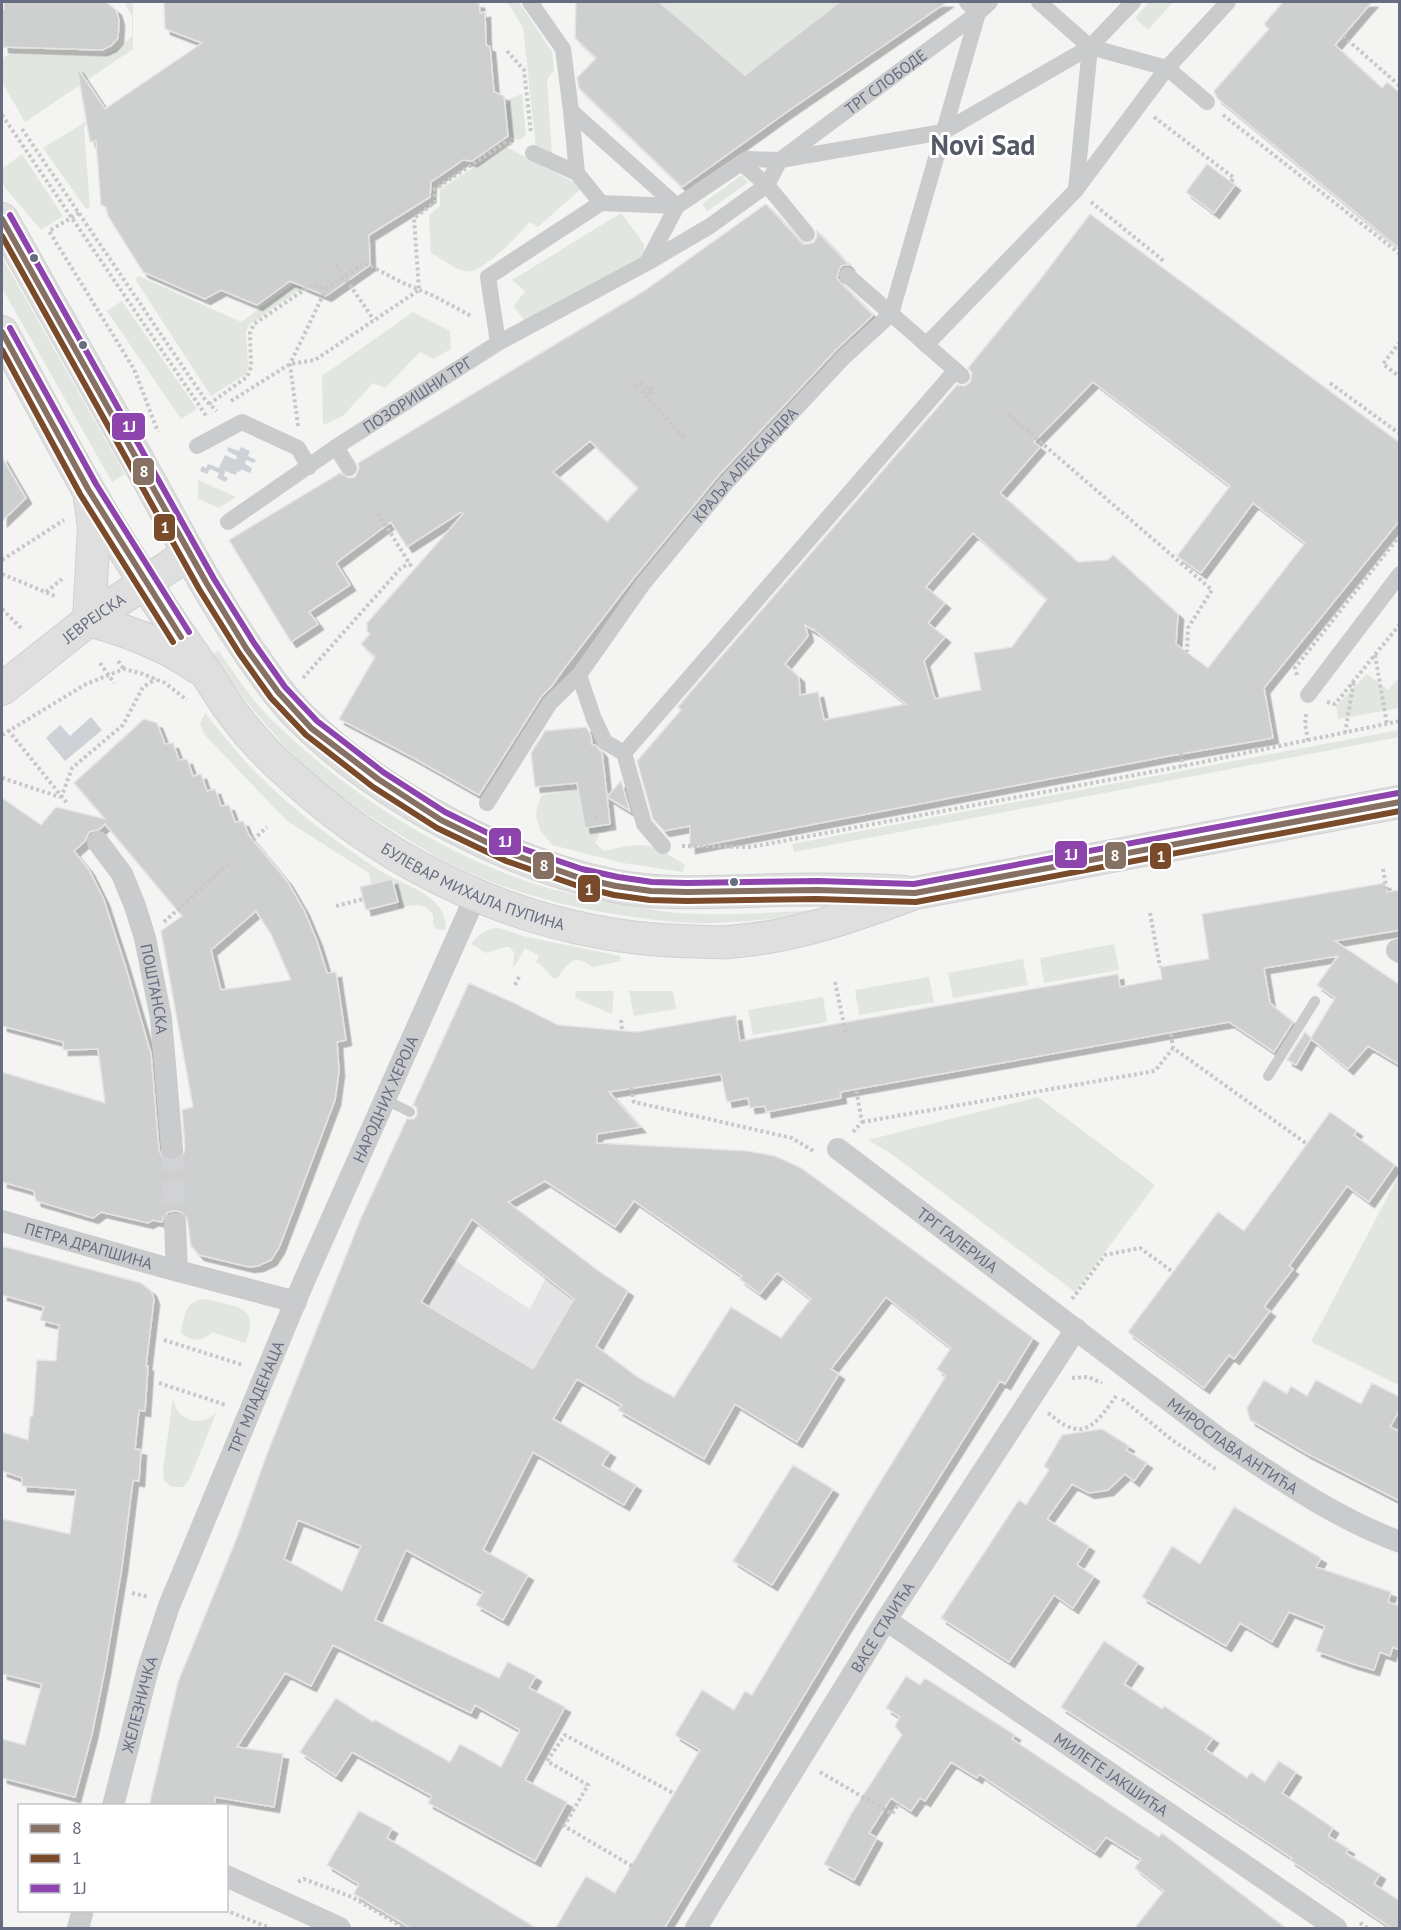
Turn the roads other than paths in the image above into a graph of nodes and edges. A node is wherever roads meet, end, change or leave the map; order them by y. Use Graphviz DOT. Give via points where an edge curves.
graph roads {
  1 [pos="530,2"];
  2 [pos="1039,2"];
  3 [pos="1133,2"];
  4 [pos="1228,2"];
  5 [pos="978,5"];
  6 [pos="1090,47"];
  7 [pos="1167,68"];
  8 [pos="1207,102"];
  9 [pos="571,111"];
  10 [pos="943,132"];
  11 [pos="533,153"];
  12 [pos="780,160"];
  13 [pos="741,163"];
  14 [pos="577,173"];
  15 [pos="767,186"];
  16 [pos="1076,191"];
  17 [pos="683,201"];
  18 [pos="601,203"];
  19 [pos="2,219"];
  20 [pos="710,226"];
  21 [pos="807,234"];
  22 [pos="647,263"];
  23 [pos="847,275"];
  24 [pos="891,314"];
  25 [pos="2,332"];
  26 [pos="498,344"];
  27 [pos="926,345"];
  28 [pos="197,446"];
  29 [pos="336,447"];
  30 [pos="309,467"];
  31 [pos="349,468"];
  32 [pos="88,489"];
  33 [pos="228,522"];
  34 [pos="188,554"];
  35 [pos="1400,574"];
  36 [pos="145,582"];
  37 [pos="89,620"];
  38 [pos="206,673"];
  39 [pos="579,675"];
  40 [pos="2,689"];
  41 [pos="1308,695"];
  42 [pos="624,753"];
  43 [pos="487,802"];
  44 [pos="1400,802"];
  45 [pos="98,842"];
  46 [pos="663,846"];
  47 [pos="915,893"];
  48 [pos="476,895"];
  49 [pos="1315,1001"];
  50 [pos="1268,1076"];
  51 [pos="386,1100"];
  52 [pos="410,1112"];
  53 [pos="172,1148"];
  54 [pos="838,1149"];
  55 [pos="2,1221"];
  56 [pos="175,1224"];
  57 [pos="177,1271"];
  58 [pos="296,1302"];
  59 [pos="1076,1329"];
  60 [pos="1400,1542"];
  61 [pos="169,1606"];
  62 [pos="886,1620"];
  63 [pos="114,1804"];
  64 [pos="228,1877"];
  65 [pos="83,1912"];
  66 [pos="78,1929"];
  67 [pos="340,1929"];
  68 [pos="696,1929"];
  69 [pos="1336,1929"];
  1 -- 9 [label="street" via="563,49"];
  2 -- 6 [label="street"];
  3 -- 6 [label="street"];
  4 -- 7 [label="street"];
  5 -- 10 [label="street"];
  5 -- 12 [label="street, ТРГ СЛОБОДЕ"];
  6 -- 7 [label="street"];
  6 -- 10 [label="street"];
  6 -- 16 [label="street"];
  7 -- 8 [label="street"];
  7 -- 16 [label="street"];
  9 -- 14 [label="street"];
  9 -- 17 [label="street"];
  10 -- 12 [label="street"];
  10 -- 24 [label="street"];
  11 -- 14 [label="street"];
  12 -- 13 [label="street" via="747,159"];
  12 -- 15 [label="street, ТРГ СЛОБОДЕ"];
  13 -- 15 [label="street"];
  13 -- 17 [label="street"];
  14 -- 18 [label="street"];
  15 -- 20 [label="street, ТРГ СЛОБОДЕ"];
  15 -- 21 [label="street"];
  16 -- 27 [label="street"];
  17 -- 18 [label="street"];
  17 -- 22 [label="street"];
  18 -- 26 [label="street" via="488,277"];
  19 -- 34 [label="main road, БУЛЕВАР МИХАЈЛА ПУПИНА"];
  20 -- 22 [label="street, ПОЗОРИШНИ ТРГ"];
  22 -- 26 [label="street, ПОЗОРИШНИ ТРГ"];
  23 -- 24 [label="street"];
  24 -- 27 [label="street"];
  24 -- 39 [label="street, КРАЉА АЛЕКСАНДРА" via="724,479"];
  25 -- 32 [label="main road, БУЛЕВАР МИХАЈЛА ПУПИНА"];
  26 -- 29 [label="street, ПОЗОРИШНИ ТРГ"];
  27 -- 42 [label="street" via="955,375"];
  28 -- 30 [label="street" via="242,422 298,448"];
  29 -- 30 [label="street, ПОЗОРИШНИ ТРГ"];
  29 -- 31 [label="street"];
  30 -- 33 [label="street, ПОЗОРИШНИ ТРГ"];
  32 -- 36 [label="main road, БУЛЕВАР МИХАЈЛА ПУПИНА"];
  32 -- 37 [label="main road" via="94,528"];
  34 -- 36 [label="main road, ЈЕВРЕЈСКА"];
  34 -- 47 [label="main road, БУЛЕВАР МИХАЈЛА ПУПИНА" via="259,666 300,717 404,798 509,853 561,872 655,892 856,889"];
  35 -- 41 [label="street"];
  36 -- 37 [label="main road, ЈЕВРЕЈСКА"];
  36 -- 38 [label="main road, БУЛЕВАР МИХАЈЛА ПУПИНА"];
  37 -- 38 [label="main road" via="175,652"];
  37 -- 40 [label="main road, ЈЕВРЕЈСКА"];
  38 -- 48 [label="main road, БУЛЕВАР МИХАЈЛА ПУПИНА" via="237,720 257,742 351,826 405,861"];
  39 -- 42 [label="street" via="605,742"];
  39 -- 43 [label="street, КРАЉА АЛЕКСАНДРА" via="550,703"];
  42 -- 46 [label="street" via="644,824"];
  44 -- 47 [label="main road, БУЛЕВАР МИХАЈЛА ПУПИНА"];
  45 -- 53 [label="street, ПОШТАНСКА" via="122,874 146,938 161,1018"];
  47 -- 48 [label="main road, БУЛЕВАР МИХАЈЛА ПУПИНА" via="809,929 725,942 617,936 524,914"];
  48 -- 51 [label="street, НАРОДНИХ ХЕРОЈА"];
  49 -- 50 [label="lane"];
  51 -- 52 [label="lane"];
  51 -- 58 [label="street, НАРОДНИХ ХЕРОЈА"];
  54 -- 59 [label="street, ТРГ ГАЛЕРИЈА"];
  55 -- 57 [label="street, ПЕТРА ДРАПШИНА"];
  56 -- 57 [label="street"];
  57 -- 58 [label="street"];
  58 -- 61 [label="street, ТРГ МЛАДЕНАЦА"];
  59 -- 60 [label="street, МИРОСЛАВА АНТИЋА" via="1266,1470 1341,1516"];
  59 -- 62 [label="street, ВАСЕ СТАЈИЋА"];
  61 -- 63 [label="street, ЖЕЛЕЗНИЧКА" via="148,1669"];
  62 -- 68 [label="street, ВАСЕ СТАЈИЋА"];
  62 -- 69 [label="street, МИЛЕТЕ ЈАКШИЋА"];
  64 -- 67 [label="street"];
  65 -- 66 [label="street"];
}
